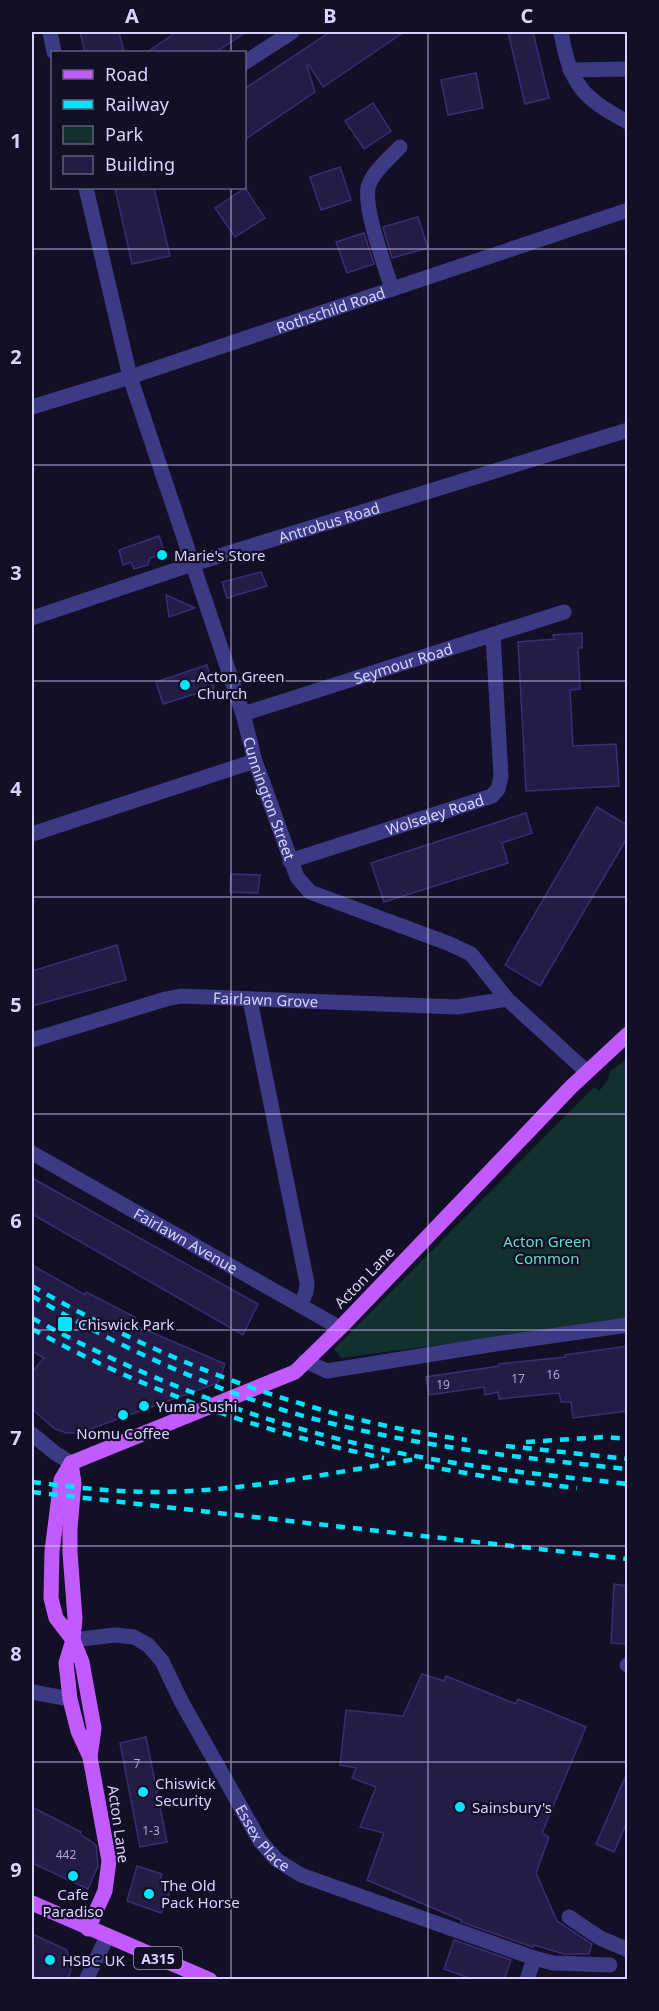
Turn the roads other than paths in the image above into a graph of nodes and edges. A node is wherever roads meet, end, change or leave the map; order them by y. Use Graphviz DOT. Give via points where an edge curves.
graph roads {
  1 [pos="50,32"];
  2 [pos="292,32"];
  3 [pos="561,32"];
  4 [pos="54,51"];
  5 [pos="246,62"];
  6 [pos="627,69"];
  7 [pos="570,70"];
  8 [pos="627,122"];
  9 [pos="400,147"];
  10 [pos="86,189"];
  11 [pos="627,210"];
  12 [pos="392,289"];
  13 [pos="130,377"];
  14 [pos="32,407"];
  15 [pos="627,430"];
  16 [pos="193,564"];
  17 [pos="564,612"];
  18 [pos="32,618"];
  19 [pos="493,635"];
  20 [pos="243,714"];
  21 [pos="255,761"];
  22 [pos="32,834"];
  23 [pos="290,861"];
  24 [pos="507,999"];
  25 [pos="250,1000"];
  26 [pos="627,1034"];
  27 [pos="32,1040"];
  28 [pos="587,1072"];
  29 [pos="32,1153"];
  30 [pos="301,1304"];
  31 [pos="627,1325"];
  32 [pos="340,1328"];
  33 [pos="305,1360"];
  34 [pos="32,1434"];
  35 [pos="71,1463"];
  36 [pos="62,1527"];
  37 [pos="73,1640"];
  38 [pos="32,1692"];
  39 [pos="70,1699"];
  40 [pos="90,1757"];
  41 [pos="32,1904"];
  42 [pos="569,1917"];
  43 [pos="88,1929"];
  44 [pos="107,1937"];
  45 [pos="627,1950"];
  46 [pos="534,1958"];
  47 [pos="610,1965"];
  48 [pos="86,1980"];
  49 [pos="210,1980"];
  50 [pos="527,1980"];
  1 -- 4 [label="street"];
  2 -- 5 [label="street"];
  3 -- 7 [label="street"];
  6 -- 7 [label="street"];
  7 -- 8 [label="street" via="584,93"];
  9 -- 12 [label="street" via="368,188 369,214"];
  10 -- 13 [label="street, Cunnington Street"];
  11 -- 12 [label="street, Rothschild Road"];
  12 -- 13 [label="street, Rothschild Road"];
  13 -- 14 [label="street, Rothschild Road"];
  13 -- 16 [label="street, Cunnington Street"];
  15 -- 16 [label="street, Antrobus Road"];
  16 -- 18 [label="street, Antrobus Road"];
  16 -- 20 [label="street, Cunnington Street"];
  17 -- 19 [label="street, Seymour Road"];
  19 -- 20 [label="street, Seymour Road"];
  19 -- 23 [label="street, Wolseley Road" via="501,777 492,796"];
  20 -- 21 [label="street, Cunnington Street"];
  21 -- 22 [label="street"];
  21 -- 23 [label="street, Cunnington Street"];
  23 -- 24 [label="street, Cunnington Street" via="310,892 471,954"];
  24 -- 25 [label="street, Fairlawn Grove" via="457,1007"];
  24 -- 28 [label="street, Cunnington Street"];
  25 -- 27 [label="street, Fairlawn Grove" via="181,996"];
  25 -- 30 [label="street" via="306,1283"];
  26 -- 28 [label="main road, Acton Lane"];
  28 -- 32 [label="main road, Acton Lane"];
  29 -- 30 [label="street, Fairlawn Avenue"];
  30 -- 32 [label="street, Fairlawn Avenue"];
  31 -- 33 [label="street" via="327,1371"];
  32 -- 33 [label="main road, Acton Lane"];
  33 -- 35 [label="main road, Acton Lane" via="286,1376"];
  34 -- 35 [label="street"];
  35 -- 36 [label="main road, Acton Lane"];
  36 -- 37 [label="main road, Acton Lane" via="75,1618"];
  36 -- 37 [label="main road, Acton Lane" via="51,1598 56,1618"];
  37 -- 39 [label="main road, Acton Lane" via="66,1663"];
  37 -- 40 [label="main road, Acton Lane" via="93,1714"];
  37 -- 46 [label="street, Essex Place" via="115,1635 134,1637 148,1645 162,1661 260,1841 277,1860 301,1875"];
  38 -- 39 [label="street"];
  39 -- 40 [label="main road, Acton Lane"];
  40 -- 43 [label="main road, Acton Lane" via="109,1861 105,1891"];
  41 -- 43 [label="main road, A315"];
  42 -- 45 [label="street"];
  43 -- 44 [label="main road, A315"];
  44 -- 48 [label="street"];
  44 -- 49 [label="main road, A315"];
  46 -- 47 [label="street, Essex Place" via="553,1963"];
  46 -- 50 [label="street"];
}
